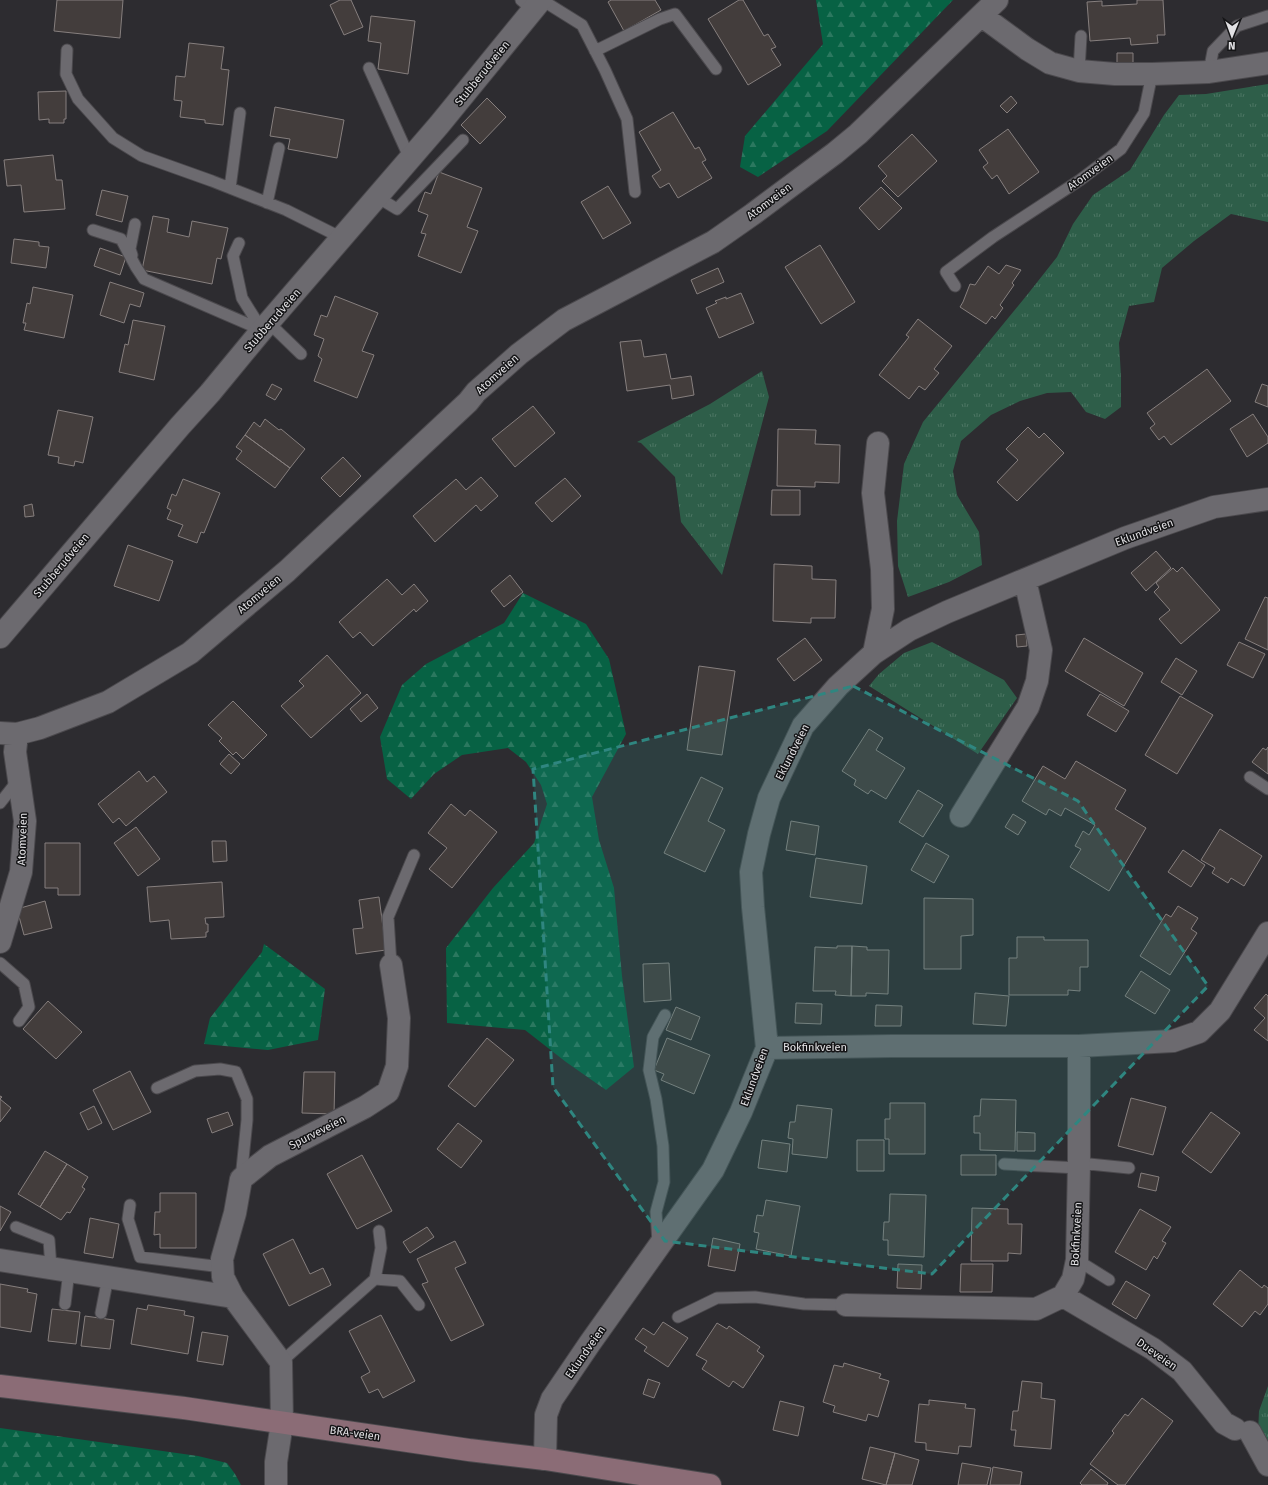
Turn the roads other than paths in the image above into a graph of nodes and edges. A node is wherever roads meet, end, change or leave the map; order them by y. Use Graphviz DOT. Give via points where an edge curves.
graph roads {
  1 [pos="534,2"];
  2 [pos="989,5"];
  3 [pos="1268,16"];
  4 [pos="1081,36"];
  5 [pos="67,50"];
  6 [pos="595,51"];
  7 [pos="1268,63"];
  8 [pos="369,68"];
  9 [pos="716,69"];
  10 [pos="1079,71"];
  11 [pos="1209,72"];
  12 [pos="1152,74"];
  13 [pos="240,113"];
  14 [pos="463,140"];
  15 [pos="279,148"];
  16 [pos="410,159"];
  17 [pos="230,188"];
  18 [pos="635,192"];
  19 [pos="377,197"];
  20 [pos="267,203"];
  21 [pos="135,224"];
  22 [pos="93,230"];
  23 [pos="342,238"];
  24 [pos="239,243"];
  25 [pos="136,267"];
  26 [pos="955,286"];
  27 [pos="265,327"];
  28 [pos="301,354"];
  29 [pos="878,443"];
  30 [pos="1268,499"];
  31 [pos="1025,580"];
  32 [pos="0,637"];
  33 [pos="874,653"];
  34 [pos="9,733"];
  35 [pos="1250,777"];
  36 [pos="19,778"];
  37 [pos="1268,789"];
  38 [pos="0,803"];
  39 [pos="961,816"];
  40 [pos="414,855"];
  41 [pos="1268,933"];
  42 [pos="0,942"];
  43 [pos="0,963"];
  44 [pos="391,965"];
  45 [pos="665,1015"];
  46 [pos="19,1021"];
  47 [pos="1079,1046"];
  48 [pos="767,1048"];
  49 [pos="157,1088"];
  50 [pos="1004,1164"];
  51 [pos="1079,1166"];
  52 [pos="1129,1168"];
  53 [pos="241,1179"];
  54 [pos="130,1205"];
  55 [pos="16,1227"];
  56 [pos="379,1231"];
  57 [pos="658,1248"];
  58 [pos="0,1260"];
  59 [pos="1077,1260"];
  60 [pos="222,1267"];
  61 [pos="60,1270"];
  62 [pos="108,1277"];
  63 [pos="375,1279"];
  64 [pos="1109,1280"];
  65 [pos="1063,1296"];
  66 [pos="233,1297"];
  67 [pos="65,1304"];
  68 [pos="419,1305"];
  69 [pos="846,1305"];
  70 [pos="101,1313"];
  71 [pos="678,1317"];
  72 [pos="281,1362"];
  73 [pos="0,1386"];
  74 [pos="282,1423"];
  75 [pos="545,1459"];
  76 [pos="1268,1465"];
  77 [pos="276,1485"];
  78 [pos="710,1485"];
  1 -- 6 [label="lane" via="582,24"];
  1 -- 16 [label="street, Stubberudveien"];
  2 -- 10 [label="street, Atomveien" via="1027,49 1050,63"];
  2 -- 34 [label="street, Atomveien" via="858,134 753,214 713,242 564,320 519,354 287,571 190,653 108,702 40,728"];
  3 -- 11 [label="lane" via="1237,26 1213,51"];
  4 -- 10 [label="lane"];
  5 -- 17 [label="lane" via="66,74 78,99 113,138 142,156"];
  6 -- 9 [label="lane" via="675,14"];
  6 -- 18 [label="lane" via="627,119"];
  7 -- 11 [label="street, Atomveien"];
  8 -- 16 [label="lane"];
  10 -- 12 [label="street, Atomveien"];
  11 -- 12 [label="street, Atomveien"];
  12 -- 26 [label="lane, Atomveien" via="1144,113 1122,149 946,272"];
  13 -- 17 [label="lane"];
  14 -- 19 [label="lane" via="397,209"];
  15 -- 20 [label="lane"];
  16 -- 19 [label="street, Stubberudveien"];
  17 -- 20 [label="lane"];
  19 -- 23 [label="street, Stubberudveien"];
  20 -- 23 [label="lane"];
  21 -- 25 [label="lane" via="130,249"];
  22 -- 25 [label="lane" via="121,238"];
  23 -- 27 [label="street, Stubberudveien"];
  24 -- 27 [label="lane" via="233,256 242,298"];
  25 -- 27 [label="lane" via="144,278"];
  27 -- 28 [label="lane"];
  27 -- 32 [label="street, Stubberudveien"];
  29 -- 33 [label="street" via="873,493 882,570 883,609"];
  30 -- 31 [label="street, Eklundveien" via="1214,507 1125,538"];
  31 -- 33 [label="street, Eklundveien" via="909,630"];
  31 -- 39 [label="street" via="1041,650 1037,681 1028,707"];
  33 -- 48 [label="street, Eklundveien" via="838,686 803,726 769,798 759,834 751,872"];
  34 -- 36 [label="street, Atomveien"];
  35 -- 37 [label="lane"];
  36 -- 38 [label="lane"];
  36 -- 42 [label="street, Atomveien" via="25,821 21,872"];
  40 -- 44 [label="lane" via="388,917"];
  41 -- 47 [label="street, Bokfinkveien" via="1220,1011 1199,1032 1173,1041"];
  43 -- 46 [label="lane" via="24,984 29,1007"];
  44 -- 53 [label="street, Spurveveien" via="399,1018 398,1066 388,1092 365,1107 270,1156"];
  45 -- 57 [label="lane" via="653,1037 649,1070 663,1146 664,1182 656,1212"];
  47 -- 48 [label="street, Bokfinkveien"];
  47 -- 51 [label="street, Bokfinkveien"];
  48 -- 57 [label="street, Eklundveien" via="741,1112 713,1170"];
  49 -- 53 [label="lane" via="195,1071 220,1069 236,1072 247,1099"];
  50 -- 51 [label="lane"];
  51 -- 52 [label="lane"];
  51 -- 59 [label="street, Bokfinkveien"];
  53 -- 60 [label="street"];
  54 -- 60 [label="lane" via="128,1219 140,1257"];
  55 -- 61 [label="lane" via="49,1240"];
  56 -- 63 [label="lane" via="381,1248"];
  57 -- 75 [label="street, Eklundveien" via="552,1399 546,1415"];
  58 -- 61 [label="street"];
  59 -- 64 [label="lane"];
  59 -- 65 [label="street, Bokfinkveien" via="1073,1279"];
  60 -- 66 [label="street" via="223,1277"];
  61 -- 62 [label="street"];
  61 -- 67 [label="lane"];
  62 -- 66 [label="street"];
  62 -- 70 [label="lane"];
  63 -- 68 [label="lane" via="400,1281"];
  63 -- 72 [label="lane"];
  65 -- 69 [label="street" via="1036,1309"];
  65 -- 76 [label="street, Dueveien" via="1153,1349 1182,1371 1224,1424 1242,1431"];
  66 -- 72 [label="street"];
  69 -- 71 [label="lane" via="804,1304 755,1297 717,1298"];
  72 -- 74 [label="street"];
  73 -- 74 [label="main road, BRA-veien" via="176,1407"];
  74 -- 75 [label="main road, BRA-veien"];
  74 -- 77 [label="street" via="276,1462"];
  75 -- 78 [label="main road, BRA-veien"];
}
